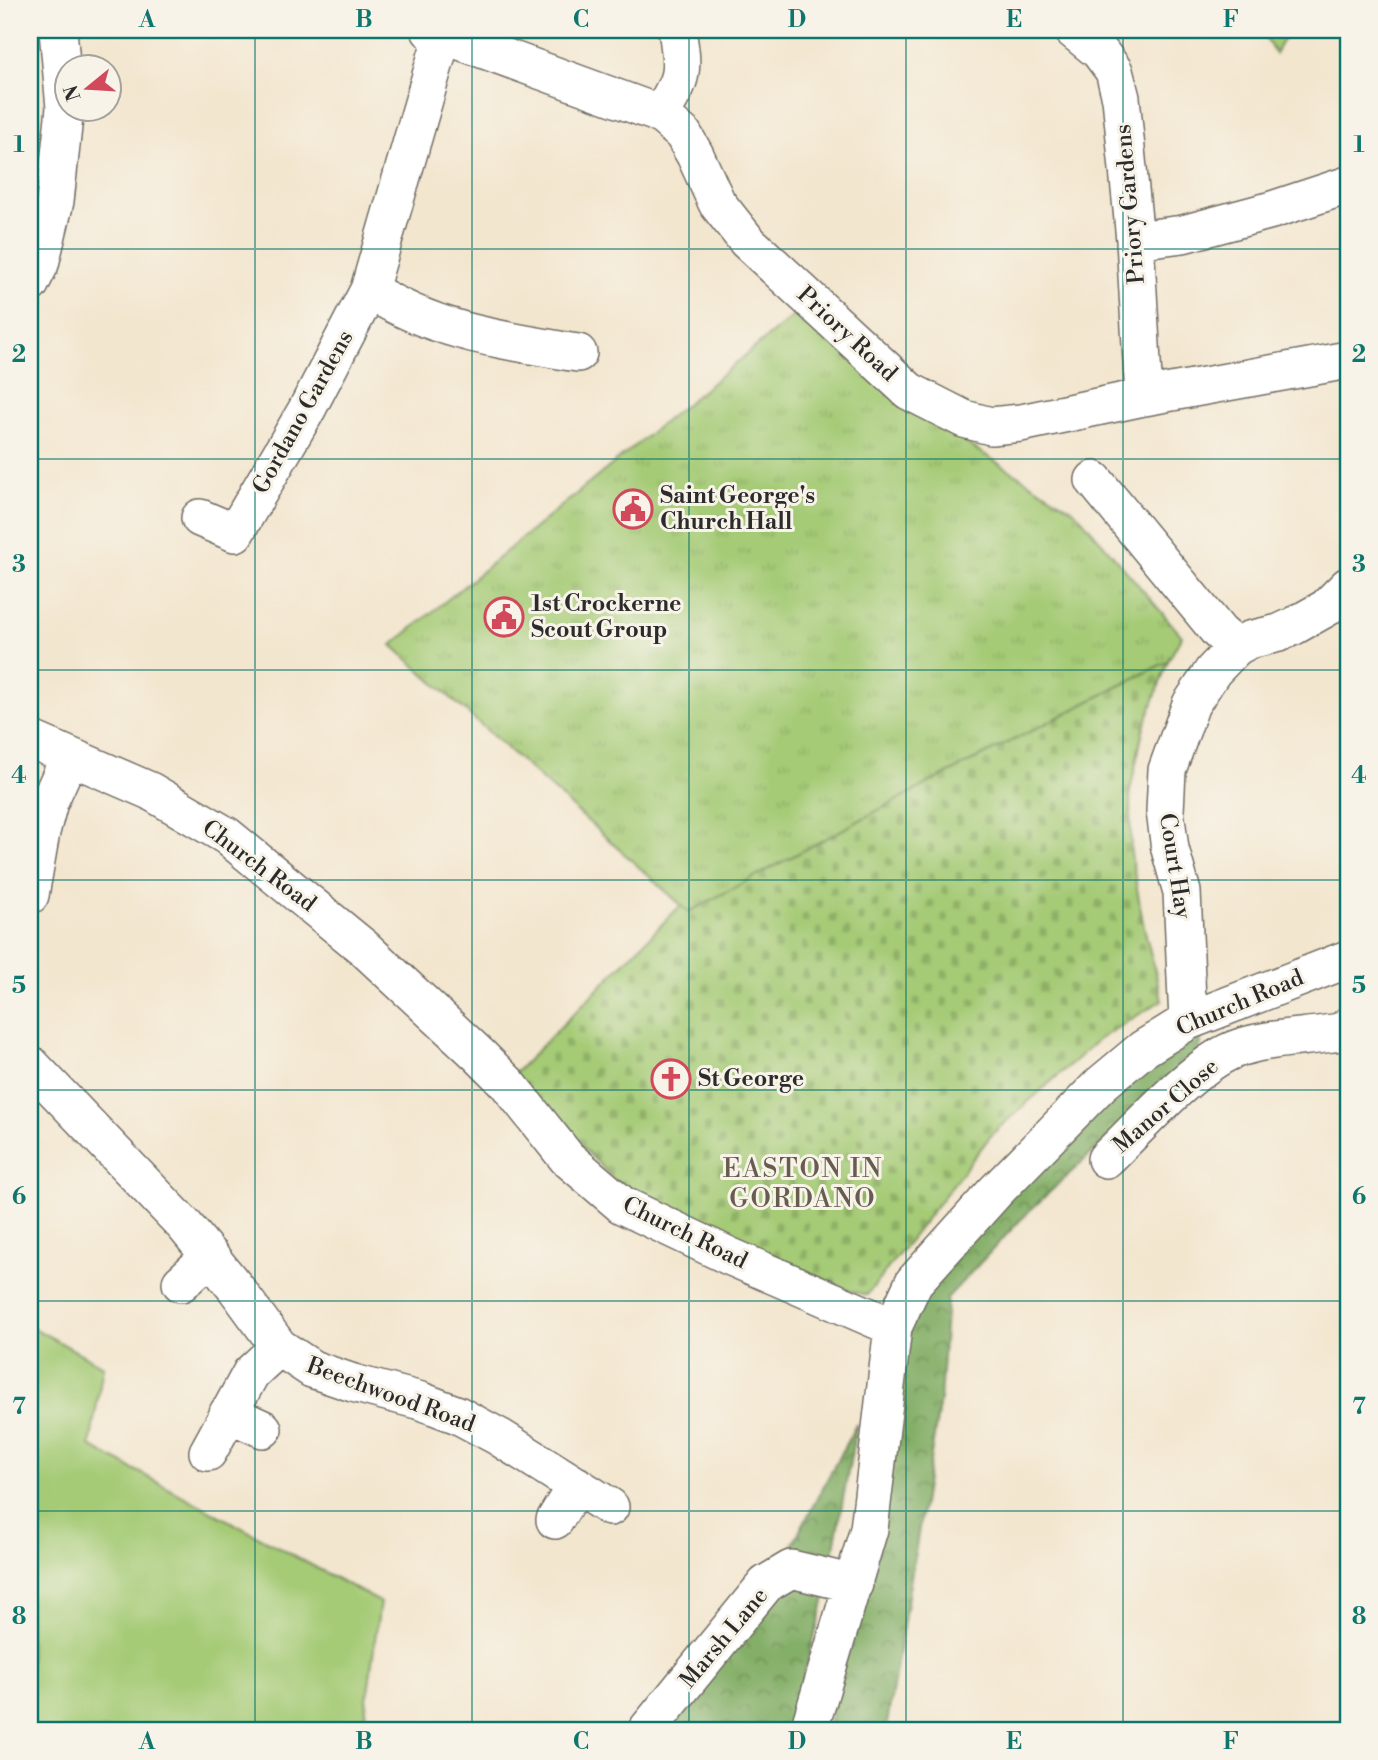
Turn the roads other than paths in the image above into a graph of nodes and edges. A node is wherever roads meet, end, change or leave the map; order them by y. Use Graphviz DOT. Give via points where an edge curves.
graph roads {
  1 [pos="58,30"];
  2 [pos="677,30"];
  3 [pos="1073,30"];
  4 [pos="437,32"];
  5 [pos="660,114"];
  6 [pos="1348,185"];
  7 [pos="43,199"];
  8 [pos="1135,240"];
  9 [pos="30,284"];
  10 [pos="369,289"];
  11 [pos="558,360"];
  12 [pos="1348,360"];
  13 [pos="1144,397"];
  14 [pos="1094,480"];
  15 [pos="200,518"];
  16 [pos="1348,586"];
  17 [pos="1236,646"];
  18 [pos="30,739"];
  19 [pos="69,758"];
  20 [pos="30,895"];
  21 [pos="1348,959"];
  22 [pos="1188,1021"];
  23 [pos="1348,1026"];
  24 [pos="30,1064"];
  25 [pos="1120,1157"];
  26 [pos="210,1256"];
  27 [pos="181,1283"];
  28 [pos="893,1328"];
  29 [pos="279,1347"];
  30 [pos="228,1413"];
  31 [pos="263,1429"];
  32 [pos="208,1452"];
  33 [pos="576,1485"];
  34 [pos="610,1507"];
  35 [pos="555,1520"];
  36 [pos="854,1584"];
  37 [pos="648,1730"];
  38 [pos="809,1730"];
  1 -- 7 [label="street" via="65,108"];
  2 -- 5 [label="street" via="682,62 678,87"];
  3 -- 8 [label="street, Priory Gardens" via="1099,51 1114,71 1121,98"];
  4 -- 5 [label="street, Priory Road"];
  4 -- 10 [label="street, Gordano Gardens"];
  5 -- 13 [label="street, Priory Road" via="683,134 717,202 741,235 909,391 964,419 992,426"];
  6 -- 8 [label="street" via="1183,234"];
  7 -- 9 [label="street" via="40,264"];
  8 -- 13 [label="street, Priory Gardens"];
  10 -- 11 [label="street" via="438,325"];
  10 -- 15 [label="street, Gordano Gardens" via="241,547"];
  12 -- 13 [label="street, Priory Road"];
  14 -- 17 [label="street" via="1219,632"];
  16 -- 17 [label="street, Court Hay" via="1326,608 1294,626"];
  17 -- 22 [label="street, Court Hay" via="1191,704 1167,770 1170,849 1182,892"];
  18 -- 19 [label="street, Church Road"];
  19 -- 20 [label="street" via="49,802"];
  19 -- 28 [label="street, Church Road" via="150,792 227,836 363,948 479,1055 567,1158 622,1205"];
  21 -- 22 [label="street, Church Road"];
  22 -- 28 [label="street, Church Road" via="1143,1049 1101,1084 995,1192 914,1282"];
  23 -- 25 [label="street, Manor Close" via="1345,1031 1234,1050 1207,1064"];
  24 -- 26 [label="street, Beechwood Road"];
  26 -- 27 [label="street"];
  26 -- 29 [label="street, Beechwood Road"];
  28 -- 36 [label="street" via="869,1529"];
  29 -- 30 [label="street, Beechwood Road" via="251,1373"];
  29 -- 33 [label="street, Beechwood Road" via="312,1369 458,1415"];
  30 -- 31 [label="street"];
  30 -- 32 [label="street, Beechwood Road"];
  33 -- 34 [label="street, Beechwood Road"];
  33 -- 35 [label="street"];
  36 -- 37 [label="street, Marsh Lane" via="791,1569 766,1584"];
  36 -- 38 [label="street"];
}
